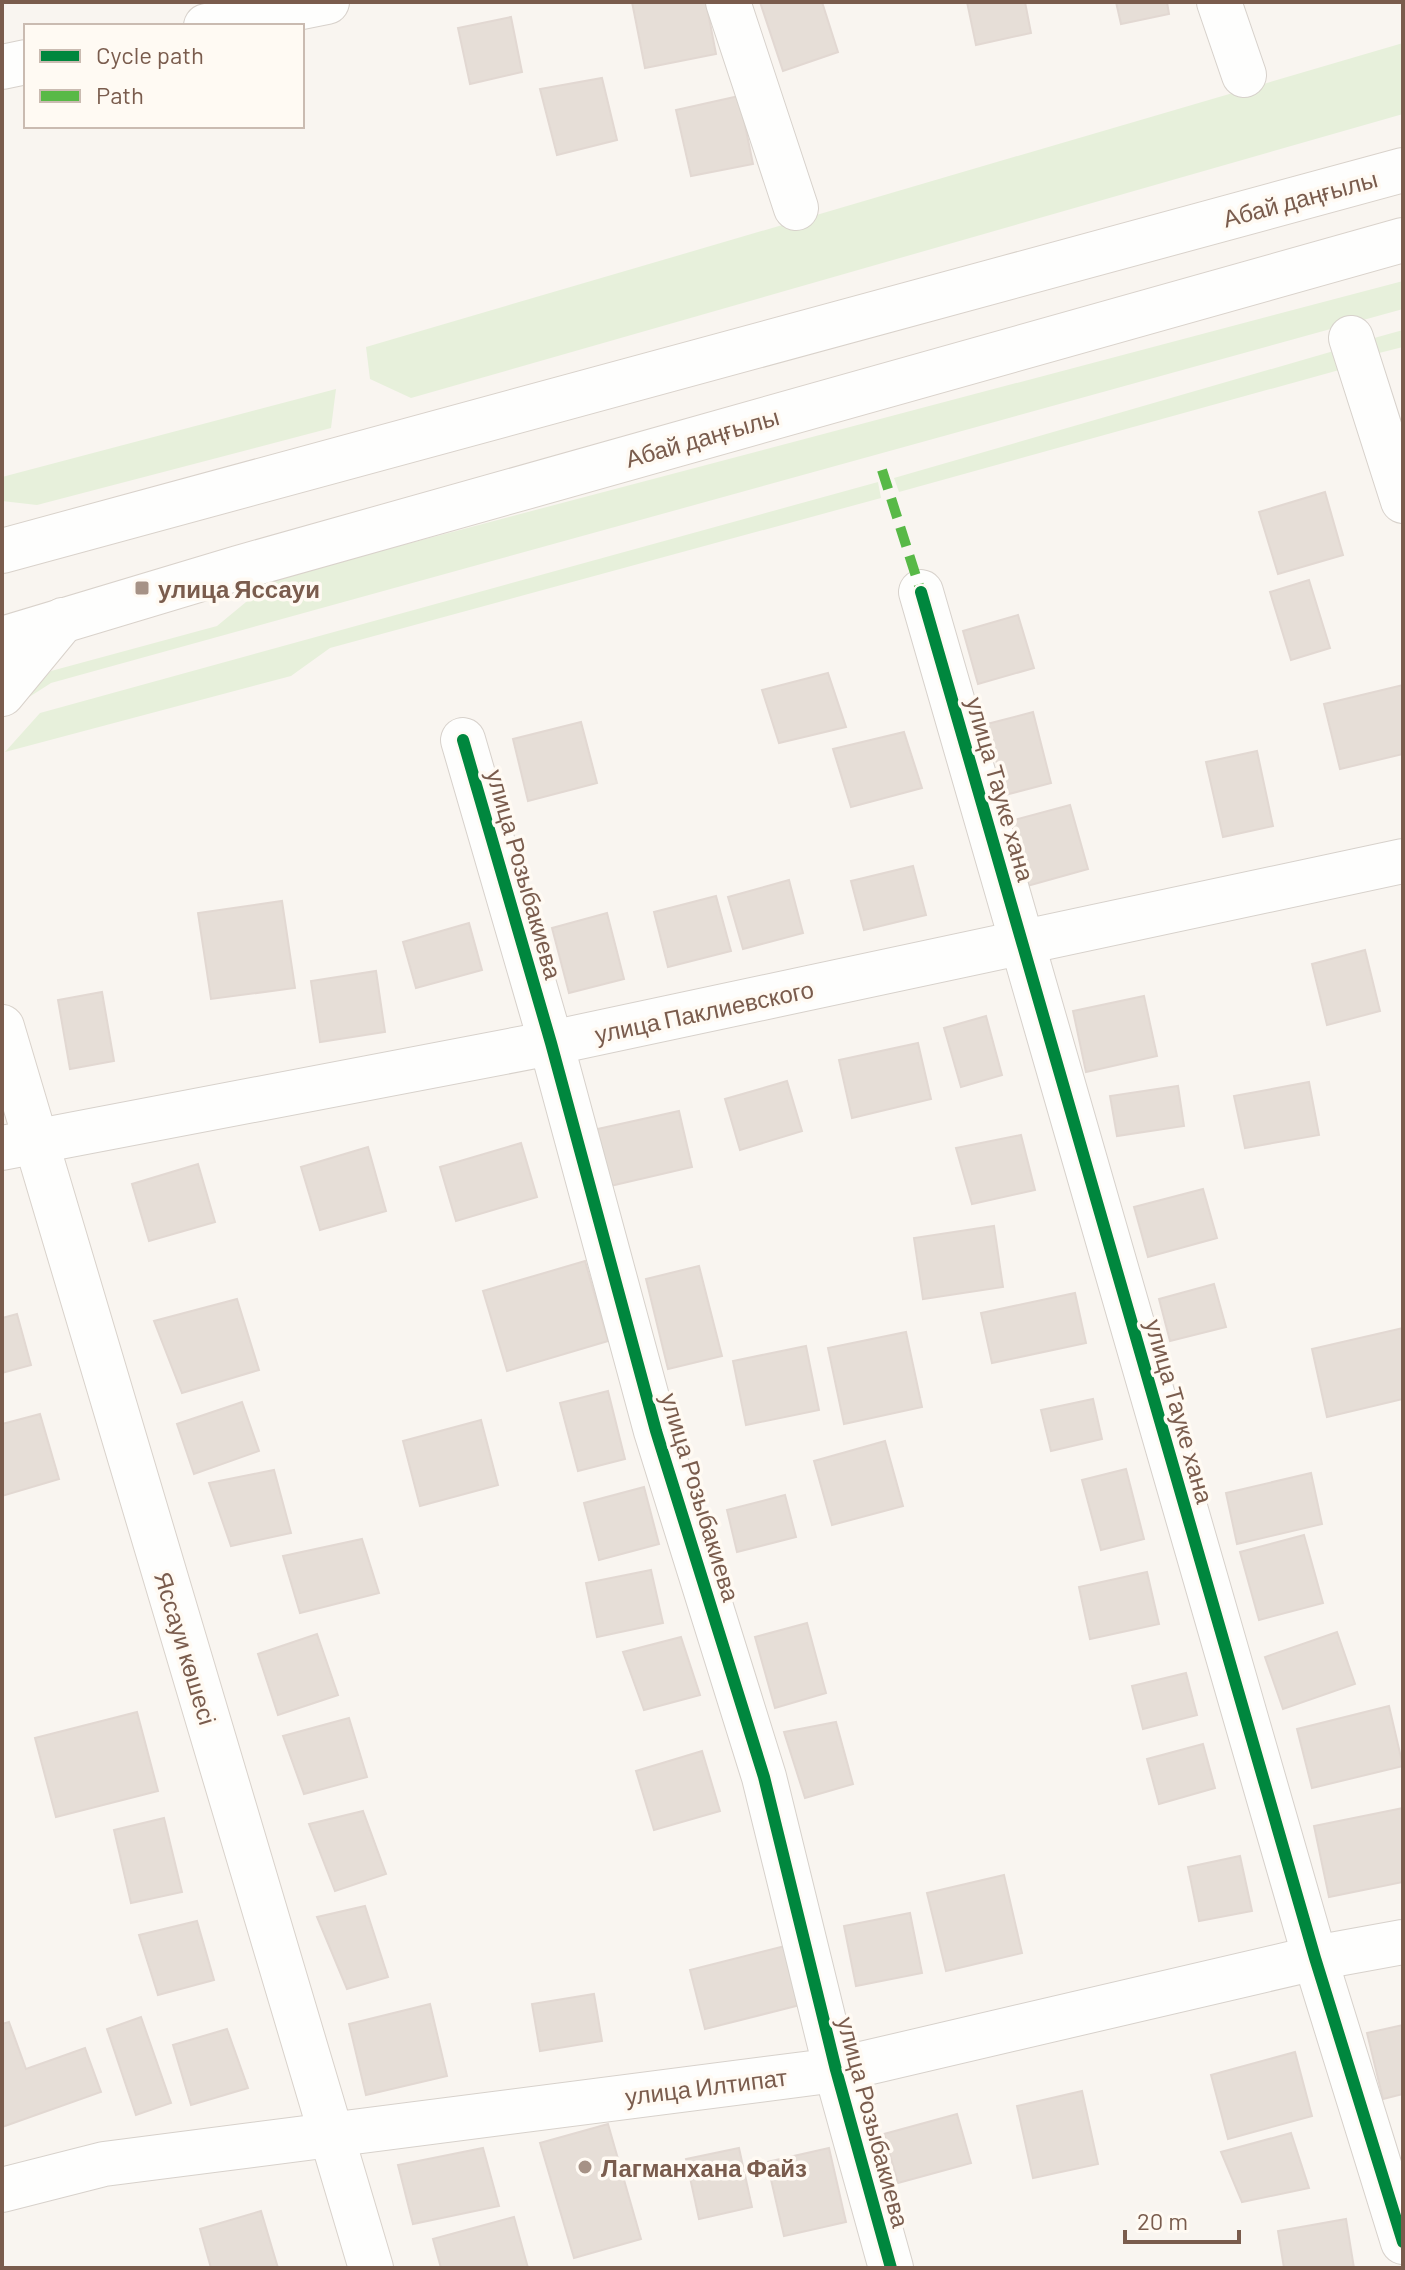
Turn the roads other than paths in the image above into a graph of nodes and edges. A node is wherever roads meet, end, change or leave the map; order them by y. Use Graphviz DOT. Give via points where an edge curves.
graph roads {
  1 [pos="327,2"];
  2 [pos="728,2"];
  3 [pos="1219,2"];
  4 [pos="216,24"];
  5 [pos="24,62"];
  6 [pos="2,67"];
  7 [pos="1244,75"];
  8 [pos="1403,170"];
  9 [pos="796,208"];
  10 [pos="1403,240"];
  11 [pos="1351,338"];
  12 [pos="1403,501"];
  13 [pos="8,545"];
  14 [pos="921,592"];
  15 [pos="63,620"];
  16 [pos="2,639"];
  17 [pos="2,694"];
  18 [pos="463,740"];
  19 [pos="1403,861"];
  20 [pos="1022,943"];
  21 [pos="2,1027"];
  22 [pos="551,1043"];
  23 [pos="18,1145"];
  24 [pos="1403,1942"];
  25 [pos="1315,1958"];
  26 [pos="836,2070"];
  27 [pos="332,2133"];
  28 [pos="2,2190"];
  29 [pos="1403,2242"];
  30 [pos="371,2268"];
  31 [pos="891,2268"];
  1 -- 4 [label="street"];
  2 -- 9 [label="street"];
  3 -- 7 [label="street"];
  5 -- 6 [label="street"];
  8 -- 13 [label="street, Абай даңғылы"];
  10 -- 15 [label="street, Абай даңғылы"];
  11 -- 12 [label="street"];
  14 -- 20 [label="street, улица Тауке хана"];
  15 -- 16 [label="street, Абай даңғылы"];
  15 -- 17 [label="street"];
  18 -- 22 [label="street, улица Розыбакиева"];
  19 -- 20 [label="street, улица Паклиевского"];
  20 -- 22 [label="street, улица Паклиевского"];
  20 -- 25 [label="street, улица Тауке хана"];
  21 -- 23 [label="street, Яссауи көшесі"];
  22 -- 23 [label="street, улица Паклиевского"];
  22 -- 26 [label="street, улица Розыбакиева" via="656,1431 764,1777"];
  23 -- 27 [label="street, Яссауи көшесі"];
  24 -- 25 [label="street, улица Илтипат"];
  25 -- 26 [label="street, улица Илтипат"];
  25 -- 29 [label="street, улица Тауке хана"];
  26 -- 27 [label="street, улица Илтипат"];
  26 -- 31 [label="street, улица Розыбакиева"];
  27 -- 28 [label="street, улица Илтипат" via="104,2164"];
  27 -- 30 [label="street, Яссауи көшесі"];
}
